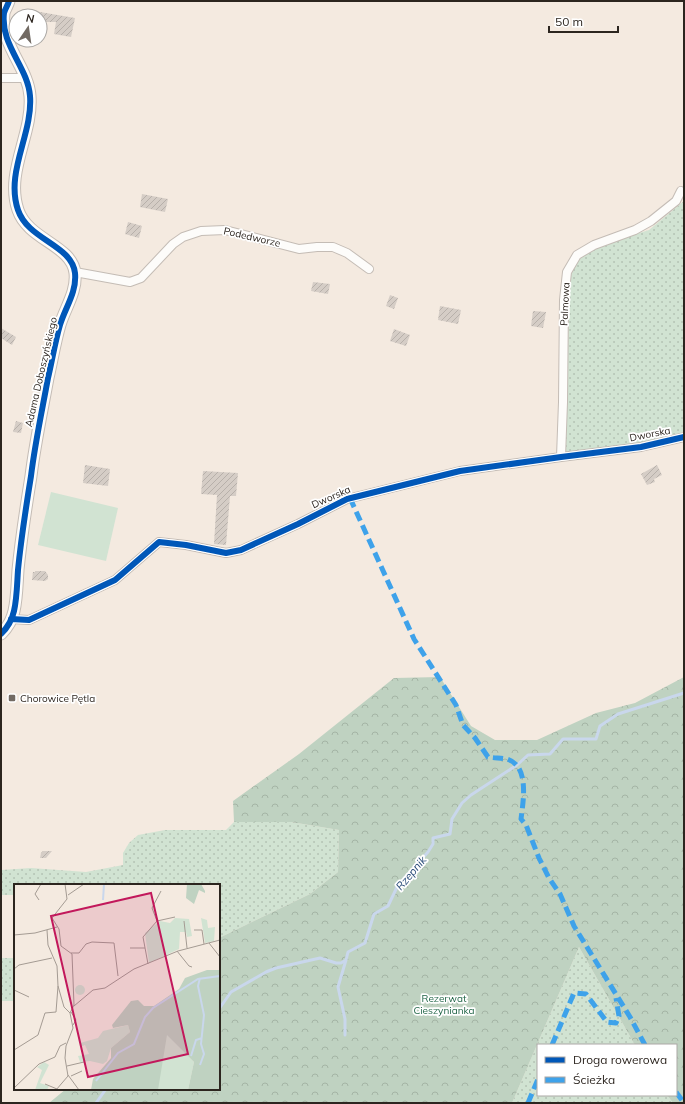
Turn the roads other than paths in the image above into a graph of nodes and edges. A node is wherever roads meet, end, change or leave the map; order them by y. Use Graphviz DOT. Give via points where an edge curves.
graph roads {
  1 [pos="10,1"];
  2 [pos="1,78"];
  3 [pos="25,78"];
  4 [pos="681,191"];
  5 [pos="369,269"];
  6 [pos="75,272"];
  7 [pos="684,437"];
  8 [pos="561,457"];
  9 [pos="11,619"];
  10 [pos="1,634"];
  1 -- 3 [label="street" via="4,13 3,32"];
  2 -- 3 [label="street"];
  3 -- 6 [label="street" via="29,89 30,109 15,179 16,204 28,227 62,252 69,259"];
  4 -- 8 [label="street, Palmowa" via="676,201 651,221 635,230 594,244 577,255 567,272 564,300"];
  5 -- 6 [label="street, Podedworze" via="347,253 333,247 300,249 225,230 201,231 183,237 141,278 130,282"];
  6 -- 9 [label="street, Adama Doboszyńskiego" via="75,286 60,325 38,431"];
  7 -- 8 [label="street, Dworska" via="641,447"];
  8 -- 9 [label="street, Dworska" via="460,471 346,499 241,550 226,553 159,542 115,580 29,620"];
  9 -- 10 [label="street, Adama Doboszyńskiego"];
}
